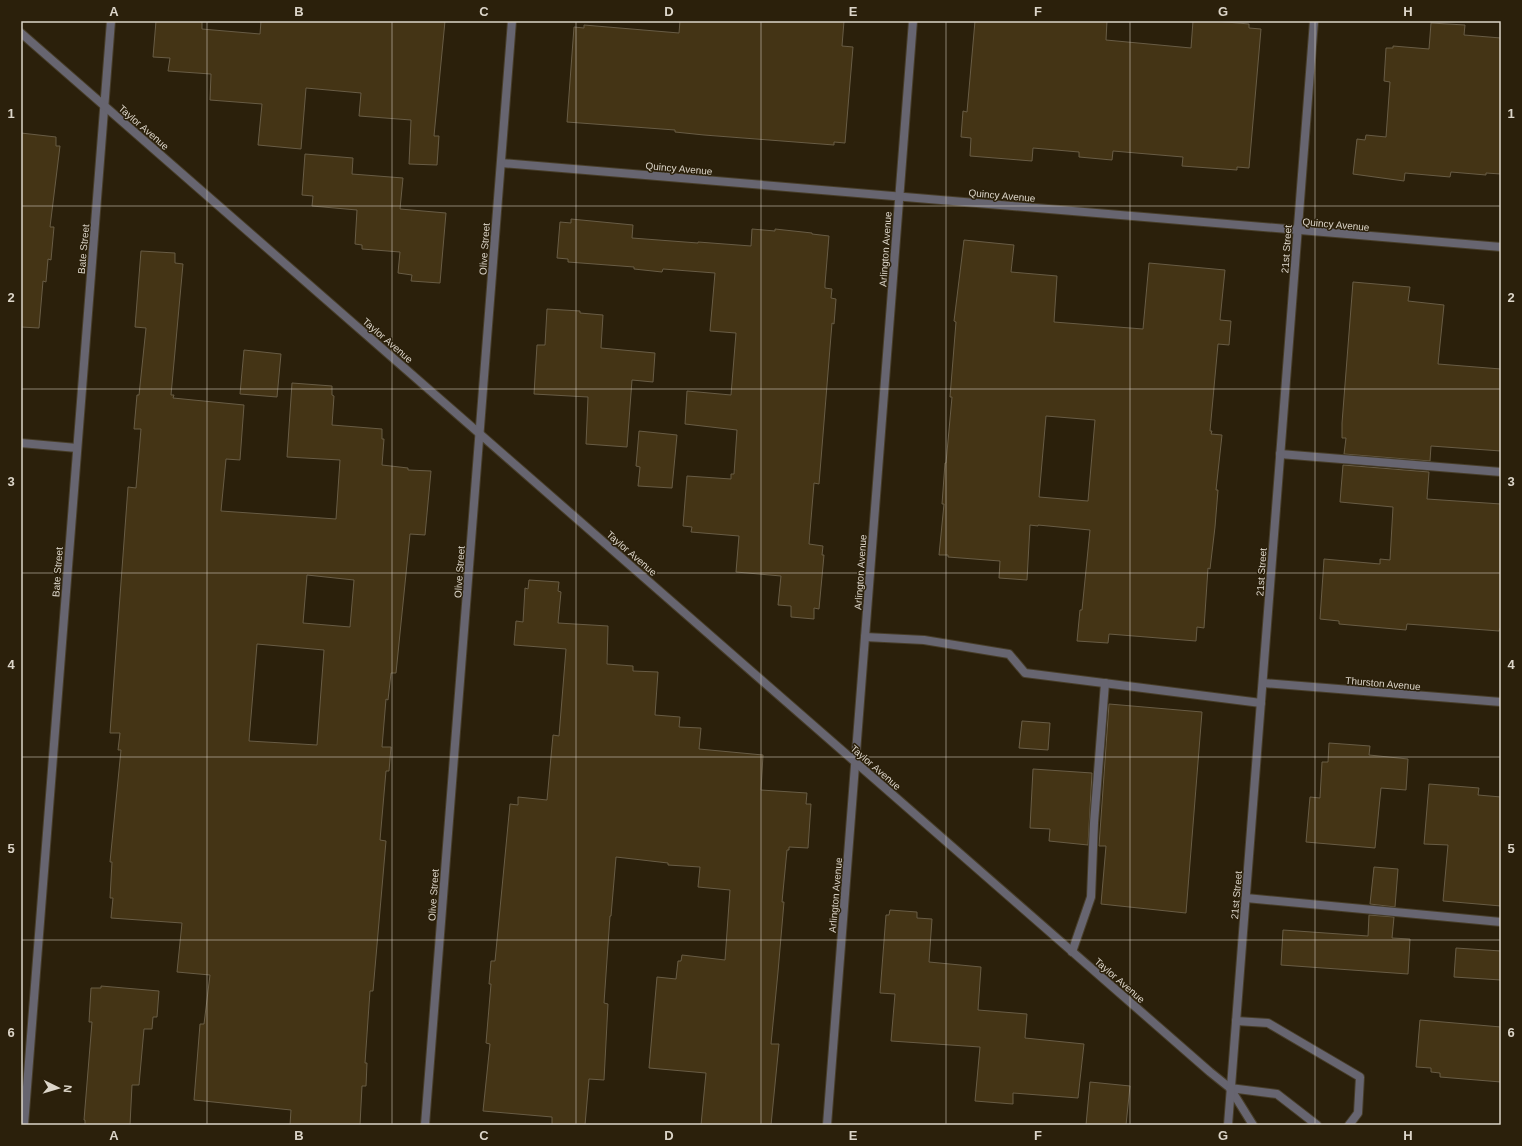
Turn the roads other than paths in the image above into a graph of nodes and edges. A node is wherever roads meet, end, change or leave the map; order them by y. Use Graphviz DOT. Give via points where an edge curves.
graph roads {
  1 [pos="111,21"];
  2 [pos="512,21"];
  3 [pos="913,21"];
  4 [pos="1314,21"];
  5 [pos="21,33"];
  6 [pos="104,105"];
  7 [pos="501,163"];
  8 [pos="900,197"];
  9 [pos="1298,230"];
  10 [pos="1501,247"];
  11 [pos="480,433"];
  12 [pos="21,444"];
  13 [pos="77,448"];
  14 [pos="1280,454"];
  15 [pos="1501,472"];
  16 [pos="865,637"];
  17 [pos="1105,683"];
  18 [pos="1263,683"];
  19 [pos="1501,702"];
  20 [pos="1261,703"];
  21 [pos="855,762"];
  22 [pos="1246,898"];
  23 [pos="1501,922"];
  24 [pos="1072,952"];
  25 [pos="1236,1021"];
  26 [pos="1230,1088"];
  27 [pos="24,1125"];
  28 [pos="425,1125"];
  29 [pos="827,1125"];
  30 [pos="1228,1125"];
  31 [pos="1253,1125"];
  32 [pos="1317,1125"];
  33 [pos="1349,1125"];
  1 -- 6 [label="street, Bate Street"];
  2 -- 7 [label="street, Olive Street"];
  3 -- 8 [label="street, Arlington Avenue"];
  4 -- 9 [label="street, 21st Street"];
  5 -- 6 [label="street, Taylor Avenue"];
  6 -- 11 [label="street, Taylor Avenue"];
  6 -- 13 [label="street, Bate Street"];
  7 -- 8 [label="street, Quincy Avenue"];
  7 -- 11 [label="street, Olive Street"];
  8 -- 9 [label="street, Quincy Avenue"];
  8 -- 16 [label="street, Arlington Avenue"];
  9 -- 10 [label="street, Quincy Avenue"];
  9 -- 14 [label="street, 21st Street"];
  11 -- 21 [label="street, Taylor Avenue"];
  11 -- 28 [label="street, Olive Street"];
  12 -- 13 [label="street"];
  13 -- 27 [label="street, Bate Street"];
  14 -- 15 [label="street"];
  14 -- 18 [label="street, 21st Street"];
  16 -- 17 [label="street" via="924,640 1009,654 1025,673"];
  16 -- 21 [label="street, Arlington Avenue"];
  17 -- 20 [label="street"];
  17 -- 24 [label="street" via="1091,897"];
  18 -- 19 [label="street, Thurston Avenue"];
  18 -- 20 [label="street, 21st Street"];
  20 -- 22 [label="street, 21st Street"];
  21 -- 24 [label="street, Taylor Avenue"];
  21 -- 29 [label="street, Arlington Avenue"];
  22 -- 23 [label="street"];
  22 -- 25 [label="street, 21st Street"];
  24 -- 26 [label="street, Taylor Avenue"];
  25 -- 26 [label="street, 21st Street"];
  25 -- 33 [label="street" via="1268,1023 1360,1077 1358,1113"];
  26 -- 30 [label="street, 21st Street"];
  26 -- 31 [label="street, Taylor Avenue"];
  26 -- 32 [label="street" via="1277,1094"];
}
